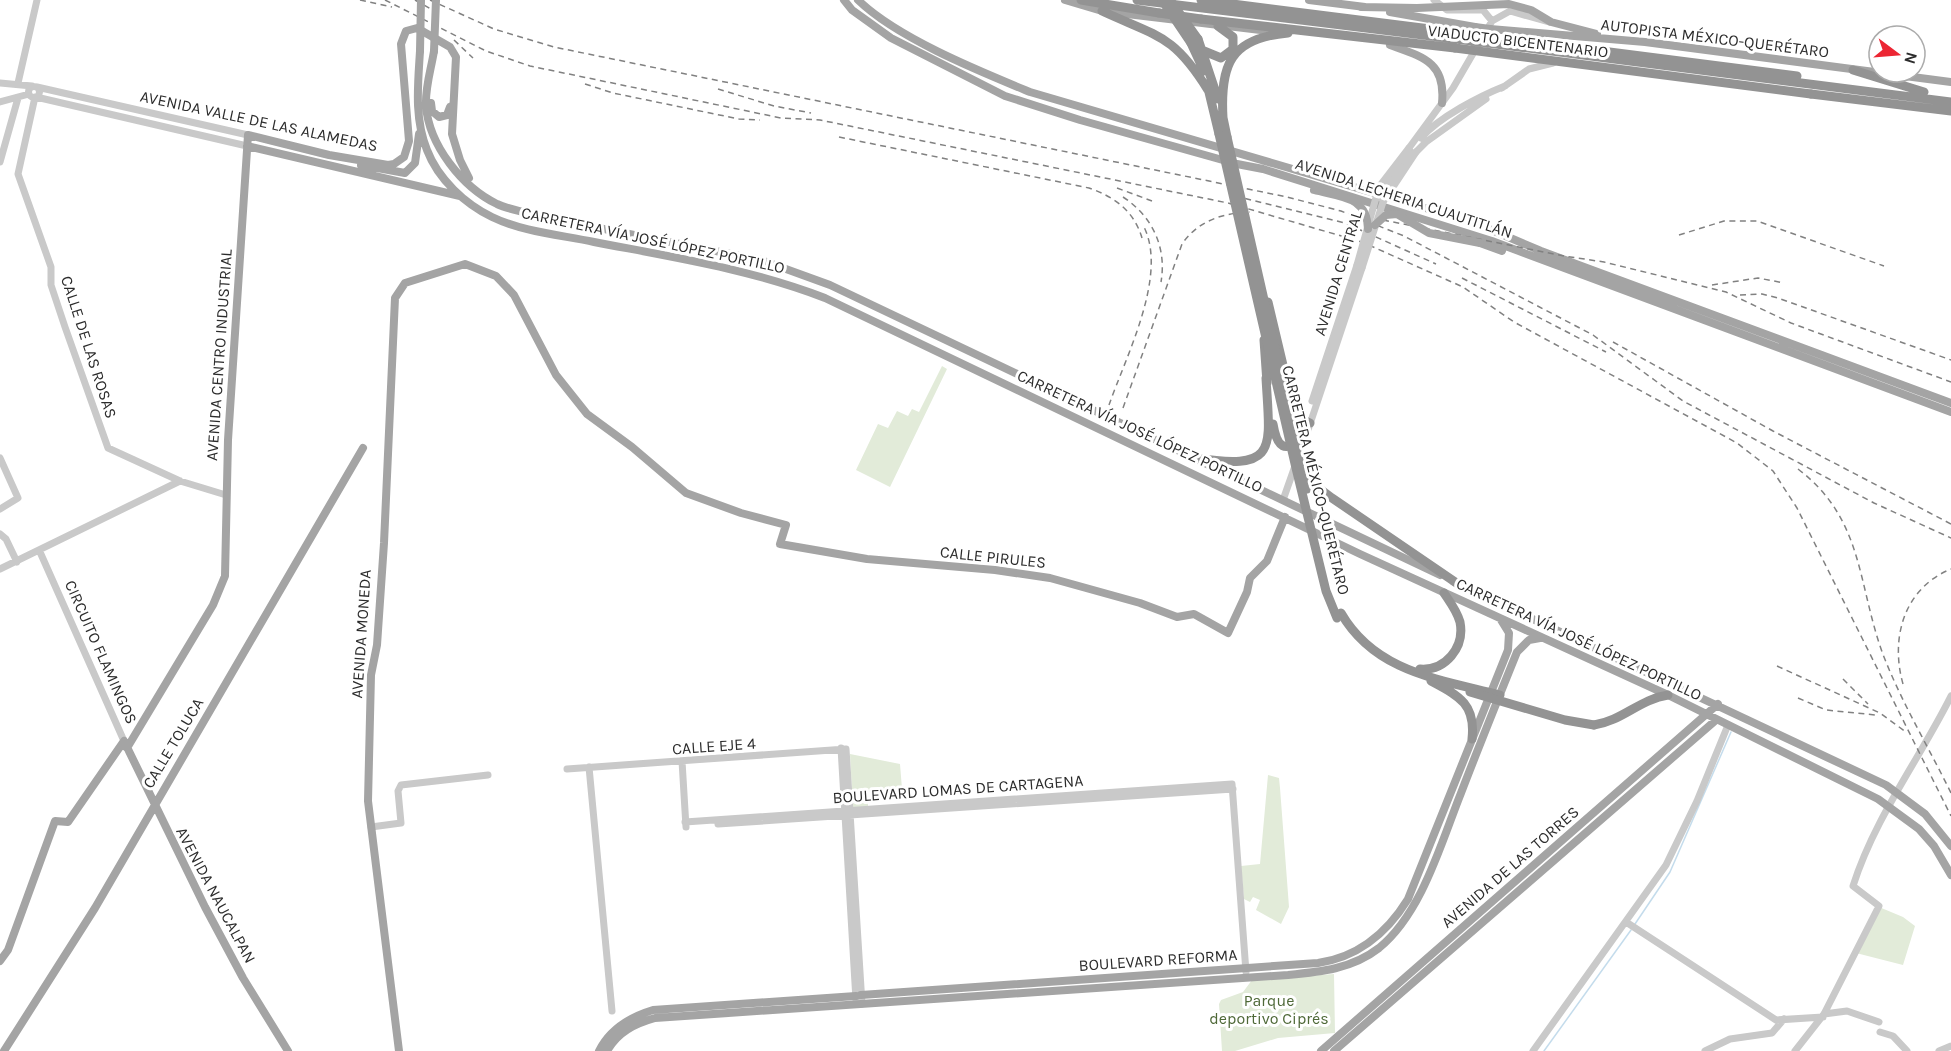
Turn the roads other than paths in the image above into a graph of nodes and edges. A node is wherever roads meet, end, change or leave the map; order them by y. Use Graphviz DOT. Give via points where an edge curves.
graph roads {
  1 [pos="37,0"];
  2 [pos="421,0"];
  3 [pos="436,0"];
  4 [pos="844,0"];
  5 [pos="858,0"];
  6 [pos="1065,0"];
  7 [pos="1081,0"];
  8 [pos="1137,0"];
  9 [pos="1162,0"];
  10 [pos="1170,0"];
  11 [pos="1201,0"];
  12 [pos="1309,0"];
  13 [pos="1428,0"];
  14 [pos="1438,2"];
  15 [pos="1361,7"];
  16 [pos="1417,8"];
  17 [pos="1102,11"];
  18 [pos="1551,22"];
  19 [pos="1218,26"];
  20 [pos="1490,32"];
  21 [pos="1288,33"];
  22 [pos="1474,34"];
  23 [pos="1194,41"];
  24 [pos="1645,42"];
  25 [pos="1390,45"];
  26 [pos="1202,50"];
  27 [pos="1596,57"];
  28 [pos="1553,63"];
  29 [pos="432,66"];
  30 [pos="1853,70"];
  31 [pos="1691,81"];
  32 [pos="1951,82"];
  33 [pos="0,83"];
  34 [pos="18,83"];
  35 [pos="1505,86"];
  36 [pos="34,87"];
  37 [pos="456,87"];
  38 [pos="1208,90"];
  39 [pos="1789,92"];
  40 [pos="1924,92"];
  41 [pos="1877,93"];
  42 [pos="1951,95"];
  43 [pos="33,96"];
  44 [pos="18,98"];
  45 [pos="0,102"];
  46 [pos="1951,102"];
  47 [pos="1442,103"];
  48 [pos="1083,108"];
  49 [pos="1951,113"];
  50 [pos="1223,118"];
  51 [pos="1080,120"];
  52 [pos="1437,124"];
  53 [pos="420,127"];
  54 [pos="248,135"];
  55 [pos="1223,135"];
  56 [pos="247,146"];
  57 [pos="328,155"];
  58 [pos="308,159"];
  59 [pos="0,162"];
  60 [pos="1237,164"];
  61 [pos="472,185"];
  62 [pos="460,196"];
  63 [pos="1378,199"];
  64 [pos="568,222"];
  65 [pos="1372,227"];
  66 [pos="565,236"];
  67 [pos="768,262"];
  68 [pos="1560,267"];
  69 [pos="765,276"];
  70 [pos="1263,288"];
  71 [pos="1264,332"];
  72 [pos="1799,350"];
  73 [pos="1266,374"];
  74 [pos="1951,403"];
  75 [pos="1951,412"];
  76 [pos="1311,419"];
  77 [pos="1305,438"];
  78 [pos="363,448"];
  79 [pos="0,458"];
  80 [pos="1196,458"];
  81 [pos="1302,465"];
  82 [pos="180,481"];
  83 [pos="226,495"];
  84 [pos="1283,500"];
  85 [pos="0,509"];
  86 [pos="1286,517"];
  87 [pos="0,534"];
  88 [pos="780,544"];
  89 [pos="40,552"];
  90 [pos="17,562"];
  91 [pos="0,569"];
  92 [pos="225,576"];
  93 [pos="1458,584"];
  94 [pos="1444,592"];
  95 [pos="1339,615"];
  96 [pos="1499,618"];
  97 [pos="1540,638"];
  98 [pos="1512,651"];
  99 [pos="1406,668"];
  100 [pos="1431,681"];
  101 [pos="1495,694"];
  102 [pos="1668,695"];
  103 [pos="1951,696"];
  104 [pos="1722,706"];
  105 [pos="1712,717"];
  106 [pos="1728,725"];
  107 [pos="1472,739"];
  108 [pos="126,744"];
  109 [pos="682,761"];
  110 [pos="589,767"];
  111 [pos="567,769"];
  112 [pos="1646,770"];
  113 [pos="488,775"];
  114 [pos="1634,791"];
  115 [pos="1896,791"];
  116 [pos="1621,796"];
  117 [pos="153,805"];
  118 [pos="1888,806"];
  119 [pos="848,812"];
  120 [pos="371,827"];
  121 [pos="1951,846"];
  122 [pos="1951,875"];
  123 [pos="1630,925"];
  124 [pos="0,961"];
  125 [pos="1246,973"];
  126 [pos="859,1000"];
  127 [pos="612,1011"];
  128 [pos="1823,1015"];
  129 [pos="1784,1019"];
  130 [pos="1879,1022"];
  131 [pos="1880,1032"];
  132 [pos="1951,1046"];
  133 [pos="4,1051"];
  134 [pos="288,1051"];
  135 [pos="399,1051"];
  136 [pos="598,1051"];
  137 [pos="607,1051"];
  138 [pos="1321,1051"];
  139 [pos="1334,1051"];
  140 [pos="1533,1051"];
  141 [pos="1705,1051"];
  142 [pos="1795,1051"];
  143 [pos="1907,1051"];
  144 [pos="1940,1051"];
  1 -- 34 [label="street"];
  2 -- 53 [label="main road, CARRETERA VÍA JOSÉ LÓPEZ PORTILLO, bridge"];
  3 -- 29 [label="main road, CARRETERA VÍA JOSÉ LÓPEZ PORTILLO, bridge"];
  4 -- 51 [label="main road, AVENIDA LECHERIA CUAUTITLÁN" via="891,38 987,88"];
  5 -- 48 [label="main road, AVENIDA LECHERIA CUAUTITLÁN" via="895,28 992,76"];
  6 -- 17 [label="main road"];
  7 -- 39 [label="highway, VIADUCTO BICENTENARIO, bridge" via="1133,10"];
  8 -- 22 [label="highway"];
  9 -- 23 [label="highway, CARRETERA MÉXICO-QUERÉTARO, bridge"];
  10 -- 23 [label="highway, CARRETERA MÉXICO-QUERÉTARO, bridge"];
  11 -- 22 [label="highway"];
  12 -- 15 [label="main road"];
  13 -- 16 [label="main road"];
  14 -- 16 [label="main road"];
  14 -- 18 [label="main road" via="1509,4 1531,10"];
  14 -- 20 [label="street" via="1455,11 1483,10"];
  15 -- 16 [label="main road"];
  15 -- 22 [label="main road"];
  17 -- 19 [label="main road"];
  17 -- 38 [label="highway" via="1167,40 1192,64"];
  18 -- 20 [label="street" via="1509,11"];
  18 -- 24 [label="main road"];
  19 -- 21 [label="main road"];
  19 -- 26 [label="highway" via="1233,37 1233,49 1221,58"];
  20 -- 22 [label="highway"];
  20 -- 24 [label="main road, AUTOPISTA MÉXICO-QUERÉTARO"];
  20 -- 27 [label="highway"];
  20 -- 40 [label="highway"];
  20 -- 47 [label="street"];
  21 -- 25 [label="main road"];
  21 -- 50 [label="highway" via="1255,38 1230,63 1222,82"];
  23 -- 26 [label="highway, CARRETERA MÉXICO-QUERÉTARO"];
  23 -- 38 [label="highway, CARRETERA MÉXICO-QUERÉTARO"];
  24 -- 30 [label="main road, AUTOPISTA MÉXICO-QUERÉTARO"];
  25 -- 28 [label="main road, bridge"];
  25 -- 47 [label="main road" via="1427,60 1436,68 1444,89"];
  26 -- 50 [label="highway, CARRETERA MÉXICO-QUERÉTARO"];
  27 -- 31 [label="highway"];
  27 -- 41 [label="highway"];
  28 -- 31 [label="main road"];
  28 -- 35 [label="street" via="1528,69"];
  29 -- 37 [label="main road" via="430,102 435,116 447,115"];
  29 -- 61 [label="main road, CARRETERA VÍA JOSÉ LÓPEZ PORTILLO" via="427,85 429,123 447,160"];
  30 -- 32 [label="main road, AUTOPISTA MÉXICO-QUERÉTARO"];
  30 -- 40 [label="highway"];
  31 -- 39 [label="main road"];
  33 -- 34 [label="street, AVENIDA VALLE DE LAS ALAMEDAS"];
  34 -- 36 [label="street, AVENIDA VALLE DE LAS ALAMEDAS"];
  35 -- 52 [label="street"];
  35 -- 65 [label="street, AVENIDA CENTRAL, bridge" via="1416,152 1388,192"];
  36 -- 43 [label="street, CALLE DE LAS ROSAS" via="39,93"];
  36 -- 54 [label="street, AVENIDA VALLE DE LAS ALAMEDAS"];
  37 -- 57 [label="main road, AVENIDA VALLE DE LAS ALAMEDAS" via="458,66 450,47 417,28 406,31 401,44 409,141 404,157 388,165"];
  37 -- 61 [label="main road, AVENIDA VALLE DE LAS ALAMEDAS" via="452,134"];
  38 -- 55 [label="highway, CARRETERA MÉXICO-QUERÉTARO"];
  39 -- 41 [label="highway"];
  39 -- 49 [label="highway, VIADUCTO BICENTENARIO, bridge"];
  40 -- 42 [label="highway"];
  41 -- 46 [label="highway"];
  43 -- 44 [label="street"];
  43 -- 56 [label="street, AVENIDA VALLE DE LAS ALAMEDAS"];
  43 -- 82 [label="street, CALLE DE LAS ROSAS" via="18,174 51,267 51,285 108,448"];
  44 -- 45 [label="street"];
  44 -- 59 [label="street"];
  47 -- 52 [label="street"];
  47 -- 65 [label="street, AVENIDA CENTRAL, bridge" via="1379,187"];
  48 -- 51 [label="main road"];
  48 -- 63 [label="main road, AVENIDA LECHERIA CUAUTITLÁN"];
  50 -- 55 [label="highway, CARRETERA MÉXICO-QUERÉTARO"];
  51 -- 60 [label="main road, AVENIDA LECHERIA CUAUTITLÁN"];
  52 -- 63 [label="street" via="1413,147"];
  53 -- 57 [label="main road" via="415,163 405,173"];
  53 -- 62 [label="main road, CARRETERA VÍA JOSÉ LÓPEZ PORTILLO" via="435,166"];
  54 -- 56 [label="main road, AVENIDA CENTRO INDUSTRIAL"];
  54 -- 57 [label="main road, AVENIDA VALLE DE LAS ALAMEDAS"];
  55 -- 70 [label="highway, CARRETERA MÉXICO-QUERÉTARO, bridge"];
  55 -- 71 [label="highway, CARRETERA MÉXICO-QUERÉTARO, bridge"];
  56 -- 58 [label="main road, AVENIDA VALLE DE LAS ALAMEDAS"];
  56 -- 83 [label="main road, AVENIDA CENTRO INDUSTRIAL"];
  57 -- 58 [label="main road"];
  58 -- 62 [label="main road, AVENIDA VALLE DE LAS ALAMEDAS"];
  60 -- 63 [label="main road, AVENIDA LECHERIA CUAUTITLÁN"];
  60 -- 65 [label="main road, bridge" via="1360,204"];
  61 -- 64 [label="main road, CARRETERA VÍA JOSÉ LÓPEZ PORTILLO" via="498,204"];
  62 -- 66 [label="main road, CARRETERA VÍA JOSÉ LÓPEZ PORTILLO" via="504,222"];
  63 -- 68 [label="main road, AVENIDA LECHERIA CUAUTITLÁN"];
  63 -- 72 [label="main road, AVENIDA LECHERIA CUAUTITLÁN" via="1473,222"];
  64 -- 66 [label="main road"];
  64 -- 67 [label="main road, CARRETERA VÍA JOSÉ LÓPEZ PORTILLO"];
  65 -- 68 [label="main road, bridge" via="1386,215 1397,214 1429,232"];
  65 -- 76 [label="street, AVENIDA CENTRAL, bridge"];
  66 -- 69 [label="main road, CARRETERA VÍA JOSÉ LÓPEZ PORTILLO"];
  67 -- 69 [label="main road"];
  67 -- 80 [label="main road, CARRETERA VÍA JOSÉ LÓPEZ PORTILLO" via="830,285"];
  68 -- 72 [label="main road, AVENIDA LECHERIA CUAUTITLÁN"];
  69 -- 86 [label="main road, CARRETERA VÍA JOSÉ LÓPEZ PORTILLO" via="825,298"];
  70 -- 76 [label="highway, bridge" via="1297,417"];
  70 -- 81 [label="highway, CARRETERA MÉXICO-QUERÉTARO, bridge"];
  71 -- 73 [label="highway, bridge"];
  71 -- 95 [label="highway, CARRETERA MÉXICO-QUERÉTARO, bridge" via="1326,591"];
  72 -- 74 [label="main road, AVENIDA LECHERIA CUAUTITLÁN"];
  72 -- 75 [label="main road, AVENIDA LECHERIA CUAUTITLÁN"];
  73 -- 77 [label="highway" via="1277,441 1291,447"];
  73 -- 80 [label="highway" via="1269,431 1260,455 1239,464"];
  76 -- 77 [label="street, AVENIDA CENTRAL"];
  77 -- 84 [label="street, AVENIDA CENTRAL"];
  78 -- 117 [label="main road, CALLE TOLUCA"];
  79 -- 85 [label="street" via="18,498"];
  80 -- 84 [label="main road, CARRETERA VÍA JOSÉ LÓPEZ PORTILLO"];
  81 -- 93 [label="highway" via="1316,486"];
  81 -- 95 [label="highway, CARRETERA MÉXICO-QUERÉTARO, bridge"];
  82 -- 83 [label="street, CALLE DE LAS ROSAS"];
  82 -- 89 [label="street"];
  83 -- 92 [label="main road, AVENIDA CENTRO INDUSTRIAL"];
  84 -- 93 [label="main road, CARRETERA VÍA JOSÉ LÓPEZ PORTILLO"];
  86 -- 88 [label="main road, CALLE PIRULES" via="1267,561 1250,578 1228,633 1194,614 1177,617 1050,578 877,560"];
  86 -- 94 [label="main road, CARRETERA VÍA JOSÉ LÓPEZ PORTILLO"];
  87 -- 90 [label="street"];
  88 -- 120 [label="main road, AVENIDA MONEDA" via="786,525 686,493 587,414 556,375 523,311 502,281 465,264 405,283 395,298 384,543 377,645 371,675"];
  89 -- 90 [label="street"];
  89 -- 108 [label="street, CIRCUITO FLAMINGOS"];
  90 -- 91 [label="street"];
  92 -- 108 [label="main road, CIRCUITO FLAMINGOS" via="213,605"];
  93 -- 104 [label="main road, CARRETERA VÍA JOSÉ LÓPEZ PORTILLO"];
  94 -- 96 [label="main road, CARRETERA VÍA JOSÉ LÓPEZ PORTILLO"];
  94 -- 99 [label="highway" via="1460,623 1458,644 1439,667"];
  95 -- 99 [label="highway, CARRETERA MÉXICO-QUERÉTARO" via="1379,657"];
  95 -- 100 [label="highway, CARRETERA MÉXICO-QUERÉTARO" via="1355,645 1377,662"];
  96 -- 97 [label="main road, CARRETERA VÍA JOSÉ LÓPEZ PORTILLO"];
  96 -- 98 [label="main road" via="1509,633"];
  97 -- 98 [label="main road"];
  97 -- 102 [label="main road, CARRETERA VÍA JOSÉ LÓPEZ PORTILLO"];
  98 -- 101 [label="main road, BOULEVARD REFORMA"];
  99 -- 101 [label="highway, CARRETERA MÉXICO-QUERÉTARO"];
  100 -- 102 [label="highway, CARRETERA MÉXICO-QUERÉTARO, bridge" via="1594,725 1612,721 1648,700"];
  100 -- 107 [label="highway" via="1455,694 1468,707 1473,719"];
  101 -- 107 [label="main road, BOULEVARD REFORMA"];
  101 -- 125 [label="main road, BOULEVARD REFORMA" via="1421,891 1395,933 1372,952 1338,969"];
  102 -- 105 [label="main road, CARRETERA VÍA JOSÉ LÓPEZ PORTILLO"];
  103 -- 115 [label="street"];
  104 -- 105 [label="main road"];
  104 -- 115 [label="main road, CARRETERA VÍA JOSÉ LÓPEZ PORTILLO"];
  105 -- 106 [label="main road, CARRETERA VÍA JOSÉ LÓPEZ PORTILLO"];
  105 -- 112 [label="main road, AVENIDA DE LAS TORRES"];
  105 -- 114 [label="main road, AVENIDA DE LAS TORRES"];
  106 -- 118 [label="main road, CARRETERA VÍA JOSÉ LÓPEZ PORTILLO"];
  106 -- 123 [label="street" via="1666,865"];
  107 -- 125 [label="main road, BOULEVARD REFORMA" via="1408,899 1388,927 1365,946 1337,959"];
  108 -- 117 [label="main road, AVENIDA NAUCALPAN"];
  108 -- 124 [label="main road" via="68,822 55,821 8,950"];
  109 -- 110 [label="street, CALLE EJE 4"];
  109 -- 119 [label="street, CALLE EJE 4" via="843,749"];
  109 -- 119 [label="street, BOULEVARD LOMAS DE CARTAGENA" via="685,824"];
  110 -- 111 [label="street, CALLE EJE 4"];
  110 -- 127 [label="street"];
  112 -- 114 [label="main road"];
  112 -- 116 [label="main road, AVENIDA DE LAS TORRES"];
  113 -- 120 [label="street" via="401,785 401,823"];
  114 -- 116 [label="main road, AVENIDA DE LAS TORRES"];
  115 -- 118 [label="street"];
  115 -- 121 [label="main road, CARRETERA VÍA JOSÉ LÓPEZ PORTILLO" via="1925,814"];
  116 -- 138 [label="main road, AVENIDA DE LAS TORRES"];
  116 -- 139 [label="main road, AVENIDA DE LAS TORRES"];
  117 -- 133 [label="main road, CALLE TOLUCA" via="64,960"];
  117 -- 134 [label="main road, AVENIDA NAUCALPAN" via="243,978"];
  118 -- 122 [label="main road, CARRETERA VÍA JOSÉ LÓPEZ PORTILLO" via="1934,846"];
  118 -- 128 [label="street" via="1868,844 1853,886 1879,906"];
  119 -- 125 [label="street, BOULEVARD LOMAS DE CARTAGENA" via="1233,787"];
  119 -- 126 [label="street"];
  120 -- 135 [label="main road, AVENIDA MONEDA"];
  123 -- 129 [label="street" via="1776,1020"];
  123 -- 140 [label="street"];
  125 -- 126 [label="main road, BOULEVARD REFORMA"];
  126 -- 136 [label="main road, BOULEVARD REFORMA" via="653,1010 626,1021"];
  126 -- 137 [label="main road, BOULEVARD REFORMA" via="655,1018 630,1027"];
  128 -- 129 [label="street"];
  128 -- 130 [label="street" via="1847,1011"];
  128 -- 142 [label="street"];
  129 -- 141 [label="street" via="1772,1033 1730,1038"];
  131 -- 143 [label="street" via="1893,1036"];
  132 -- 144 [label="street"];
}
